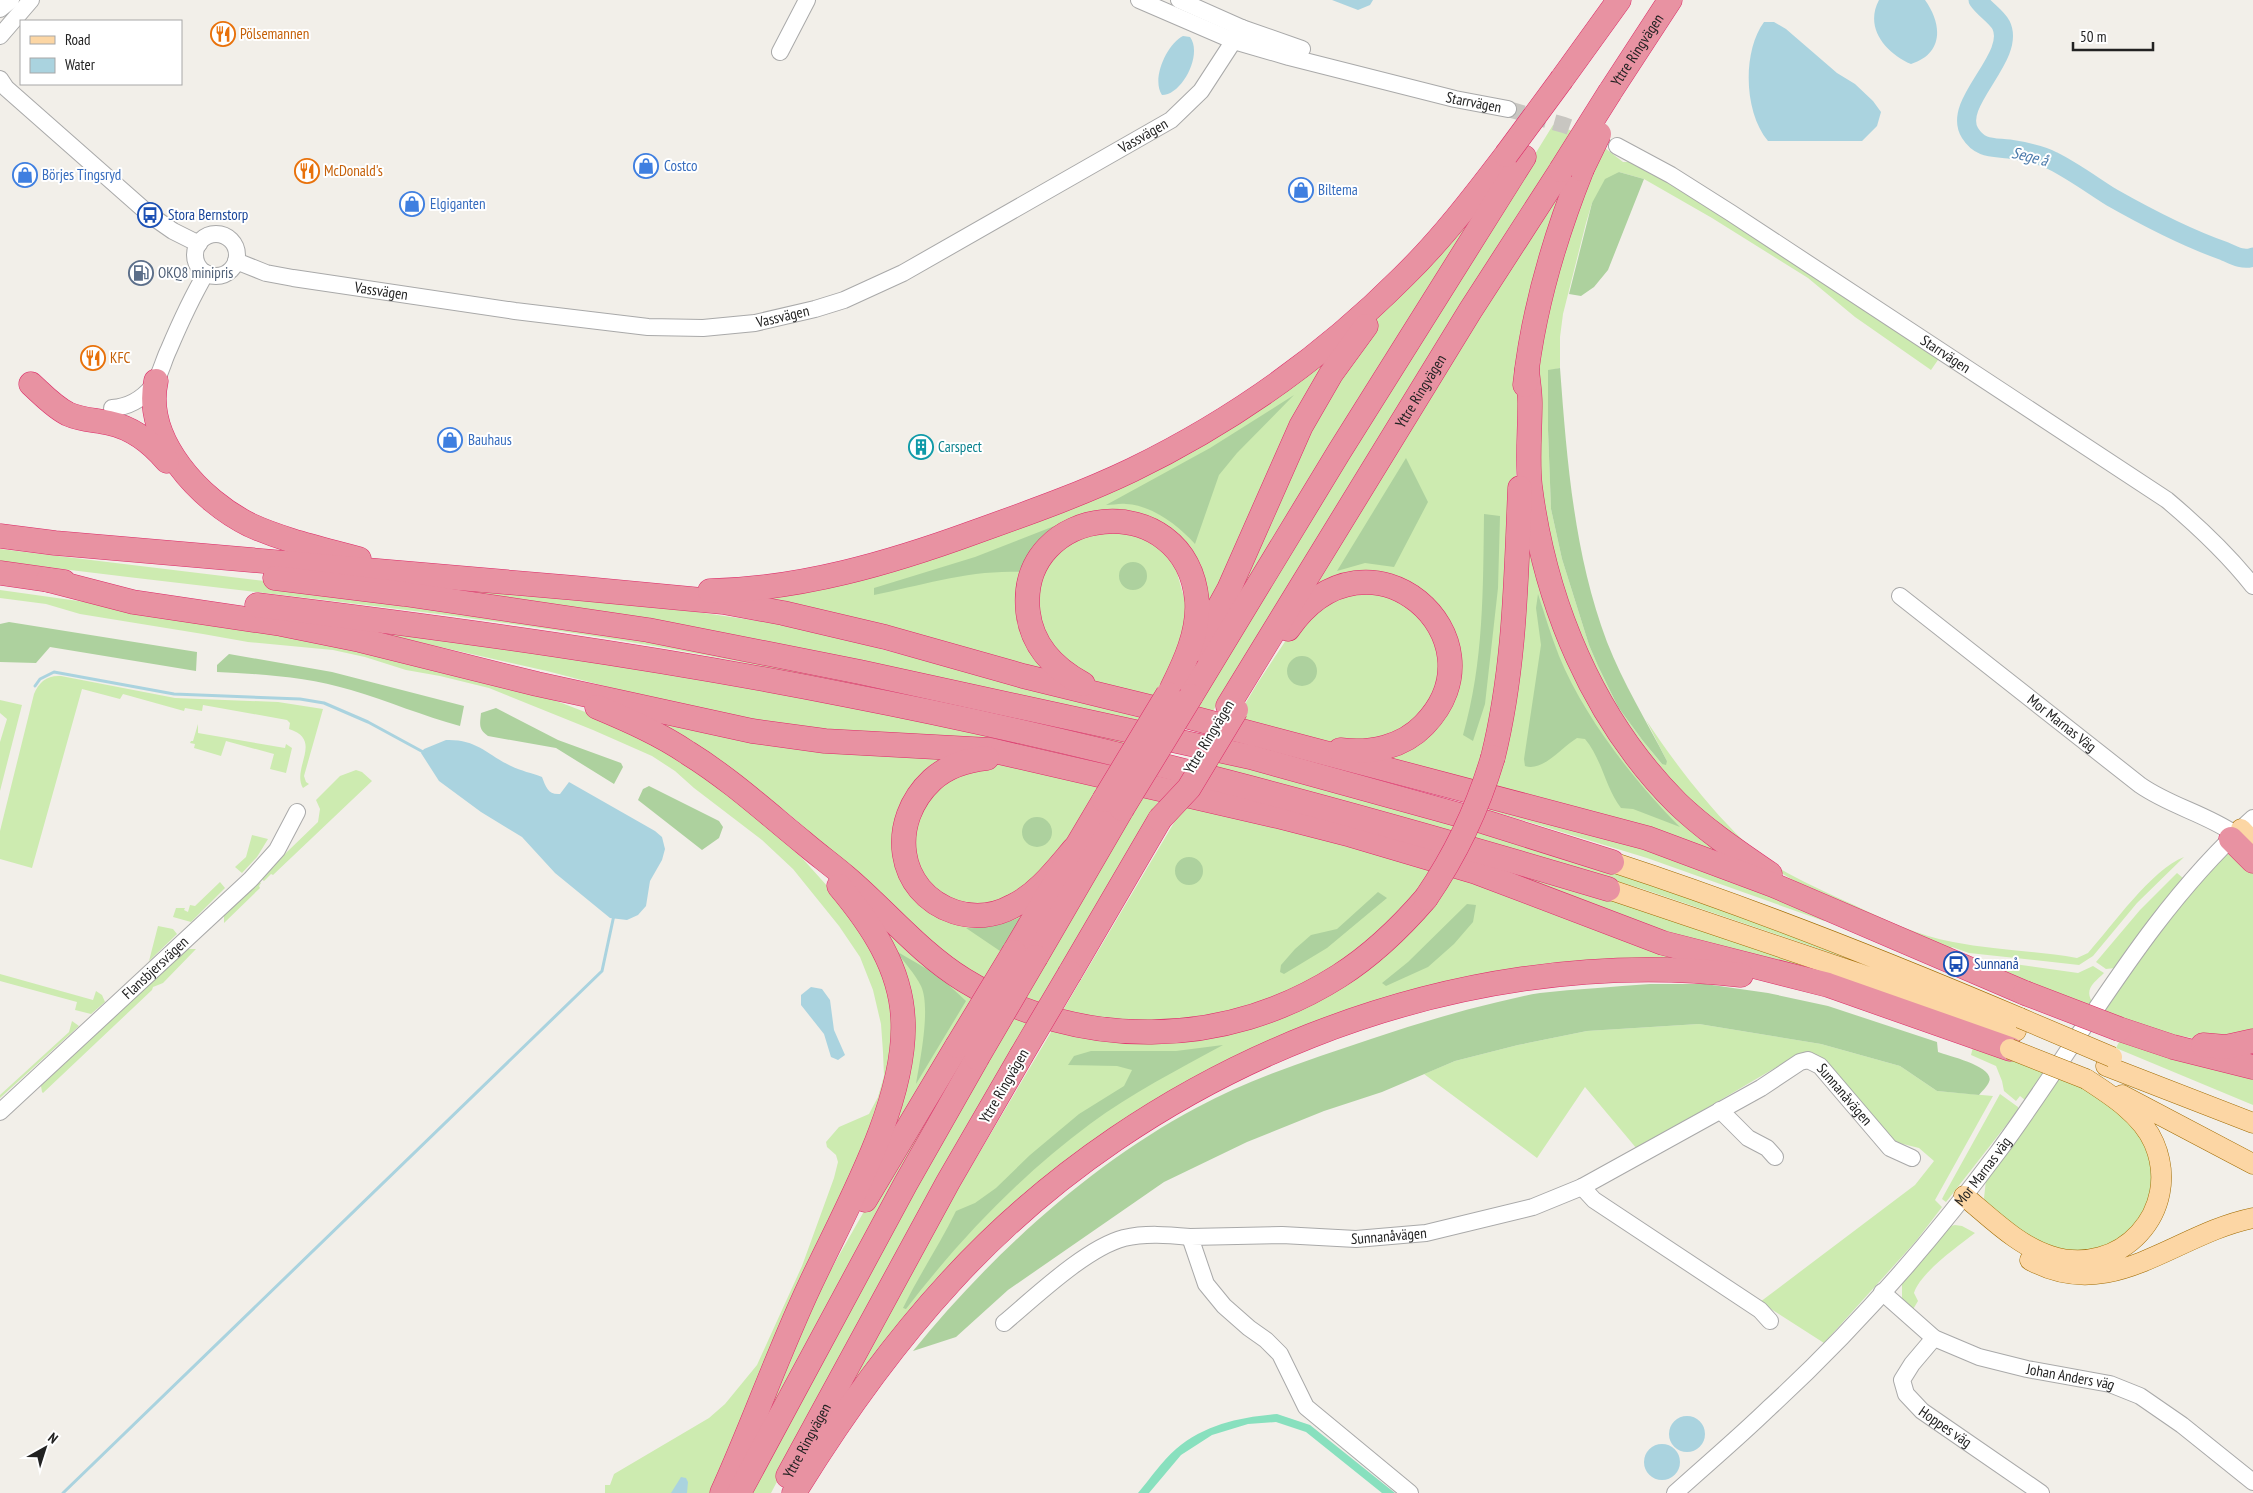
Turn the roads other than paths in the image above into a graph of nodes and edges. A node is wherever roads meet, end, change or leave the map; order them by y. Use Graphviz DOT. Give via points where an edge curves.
graph roads {
  1 [pos="11,0"];
  2 [pos="31,0"];
  3 [pos="808,0"];
  4 [pos="1179,0"];
  5 [pos="1621,0"];
  6 [pos="1149,2"];
  7 [pos="0,9"];
  8 [pos="1664,10"];
  9 [pos="1238,34"];
  10 [pos="0,36"];
  11 [pos="780,52"];
  12 [pos="2,84"];
  13 [pos="1617,146"];
  14 [pos="1515,156"];
  15 [pos="1572,169"];
  16 [pos="199,244"];
  17 [pos="236,260"];
  18 [pos="206,273"];
  19 [pos="1404,277"];
  20 [pos="1527,370"];
  21 [pos="156,381"];
  22 [pos="32,384"];
  23 [pos="112,408"];
  24 [pos="224,510"];
  25 [pos="0,536"];
  26 [pos="0,546"];
  27 [pos="0,573"];
  28 [pos="429,577"];
  29 [pos="48,580"];
  30 [pos="2253,586"];
  31 [pos="1900,596"];
  32 [pos="537,684"];
  33 [pos="1175,698"];
  34 [pos="1232,708"];
  35 [pos="1252,734"];
  36 [pos="1059,765"];
  37 [pos="1113,805"];
  38 [pos="297,812"];
  39 [pos="2242,832"];
  40 [pos="803,842"];
  41 [pos="1074,849"];
  42 [pos="2253,861"];
  43 [pos="1612,862"];
  44 [pos="1608,888"];
  45 [pos="1914,947"];
  46 [pos="1025,954"];
  47 [pos="1859,995"];
  48 [pos="2127,1031"];
  49 [pos="2015,1033"];
  50 [pos="2253,1042"];
  51 [pos="2109,1061"];
  52 [pos="2253,1068"];
  53 [pos="2086,1079"];
  54 [pos="1720,1110"];
  55 [pos="0,1112"];
  56 [pos="2253,1114"];
  57 [pos="2253,1123"];
  58 [pos="1775,1157"];
  59 [pos="1912,1158"];
  60 [pos="2253,1164"];
  61 [pos="1582,1187"];
  62 [pos="1960,1201"];
  63 [pos="2253,1218"];
  64 [pos="1190,1237"];
  65 [pos="1882,1292"];
  66 [pos="799,1314"];
  67 [pos="1770,1321"];
  68 [pos="1004,1323"];
  69 [pos="1934,1338"];
  70 [pos="2253,1482"];
  71 [pos="722,1493"];
  72 [pos="739,1493"];
  73 [pos="779,1493"];
  74 [pos="794,1493"];
  75 [pos="1410,1493"];
  76 [pos="1675,1493"];
  77 [pos="2041,1493"];
  1 -- 7 [label="street"];
  2 -- 10 [label="street"];
  3 -- 11 [label="street"];
  4 -- 9 [label="street, Starrvägen"];
  5 -- 14 [label="highway, bridge"];
  6 -- 9 [label="street, Starrvägen"];
  8 -- 15 [label="highway, bridge" via="1648,45 1614,94"];
  9 -- 9 [label="street, Starrvägen" via="1398,85 1508,110 1291,46"];
  9 -- 17 [label="street, Vassvägen" via="1202,91 1171,120 903,273 844,300 786,316 723,327 648,327 515,312 312,281 266,273"];
  12 -- 16 [label="street" via="150,215"];
  13 -- 30 [label="street, Starrvägen" via="1731,213 2167,500 2232,558"];
  14 -- 19 [label="highway"];
  14 -- 33 [label="highway" via="1339,452"];
  15 -- 20 [label="highway" via="1534,324"];
  15 -- 34 [label="highway, Yttre Ringvägen" via="1470,311 1266,641"];
  16 -- 17 [label="street" via="211,234 225,236 236,248"];
  16 -- 18 [label="street" via="196,258"];
  17 -- 18 [label="street" via="225,274"];
  18 -- 21 [label="street"];
  19 -- 28 [label="highway" via="1288,377 1187,441 1073,496 910,554 849,572 759,588 720,590 665,590 490,576"];
  19 -- 33 [label="highway" via="1331,374 1317,398 1286,458 1230,589"];
  20 -- 40 [label="highway, bridge" via="1513,639 1502,721 1485,783 1459,845 1426,898 1364,958 1334,980 1286,1005 1206,1028 1147,1033 1059,1022 998,998 940,963"];
  20 -- 45 [label="highway" via="1530,485 1548,575 1583,668 1618,729 1645,767 1678,803 1733,849 1771,874"];
  21 -- 23 [label="street" via="132,404"];
  21 -- 24 [label="highway" via="154,414 168,448 190,478"];
  22 -- 24 [label="highway" via="68,414 117,425 139,435 160,453 189,487"];
  24 -- 28 [label="highway" via="285,538"];
  25 -- 28 [label="highway"];
  26 -- 43 [label="highway" via="404,594 713,642 1250,757 1485,822"];
  27 -- 29 [label="highway"];
  28 -- 33 [label="highway" via="496,580 723,602 885,637 1023,676"];
  29 -- 32 [label="highway" via="133,602 281,624 360,640"];
  29 -- 44 [label="highway" via="478,632 846,694 1053,738 1248,786"];
  31 -- 39 [label="street, Mor Marnas Väg" via="2140,785 2176,805"];
  32 -- 36 [label="highway" via="789,737 990,750"];
  32 -- 40 [label="highway" via="622,718 686,751"];
  33 -- 33 [label="highway" via="1087,686 1066,675 1049,660 1031,625 1027,601 1032,576 1043,555 1064,535 1098,522 1131,522 1158,534 1176,550 1187,566 1197,602 1196,622"];
  33 -- 35 [label="highway"];
  33 -- 37 [label="highway, bridge"];
  34 -- 35 [label="highway" via="1302,610 1333,588 1354,582 1393,586 1413,597 1440,626 1449,662 1447,684 1441,702 1417,732 1388,748 1347,751"];
  34 -- 73 [label="highway, Yttre Ringvägen, bridge" via="1160,820 1021,1056 925,1224"];
  35 -- 45 [label="highway" via="1647,838 1773,885"];
  36 -- 41 [label="highway" via="987,758 967,761 944,771 918,797 906,822 903,842 906,861 913,879 926,897 946,909 979,916 1014,906 1035,891"];
  36 -- 47 [label="highway" via="1351,835 1510,884 1663,942"];
  37 -- 41 [label="highway"];
  37 -- 46 [label="highway"];
  38 -- 55 [label="street, Flansbjersvägen" via="277,850 251,879"];
  39 -- 42 [label="highway"];
  39 -- 62 [label="street, Mor Marnas väg" via="2185,888 2151,931 2027,1112"];
  40 -- 66 [label="highway" via="867,922 882,946 900,991 903,1020 897,1078 886,1115"];
  41 -- 46 [label="highway"];
  43 -- 49 [label="main road" via="1802,929"];
  44 -- 49 [label="main road" via="1838,966"];
  45 -- 48 [label="highway, bridge"];
  46 -- 66 [label="highway, bridge" via="957,1046"];
  46 -- 72 [label="highway, bridge" via="977,1058"];
  47 -- 49 [label="highway"];
  47 -- 74 [label="highway" via="1770,978 1678,970 1543,977 1444,994 1398,1006 1301,1039 1255,1059 1196,1089 1113,1140 1062,1178 994,1238 951,1280 878,1370"];
  48 -- 50 [label="highway" via="2215,1046"];
  48 -- 52 [label="highway"];
  49 -- 51 [label="main road, bridge"];
  49 -- 53 [label="main road, bridge"];
  51 -- 56 [label="main road"];
  51 -- 57 [label="main road"];
  53 -- 60 [label="main road"];
  53 -- 62 [label="main road" via="2139,1120 2154,1143 2161,1170 2160,1196 2140,1234 2107,1256 2066,1259 2050,1256"];
  54 -- 58 [label="street" via="1748,1138 1767,1148"];
  54 -- 59 [label="street, Sunnanåvägen" via="1761,1088 1794,1065 1804,1060 1811,1061 1820,1066 1890,1148"];
  54 -- 61 [label="street, Sunnanåvägen"];
  61 -- 64 [label="street, Sunnanåvägen" via="1533,1207 1426,1233 1356,1238 1282,1235"];
  61 -- 67 [label="street" via="1594,1200 1760,1310"];
  62 -- 63 [label="main road" via="2004,1244 2036,1263 2062,1273 2086,1276 2117,1272 2215,1228"];
  62 -- 65 [label="street, Mor Marnas väg"];
  64 -- 68 [label="street, Sunnanåvägen" via="1144,1235 1106,1245 1054,1281"];
  64 -- 75 [label="street" via="1206,1284 1224,1306 1280,1354 1306,1407"];
  65 -- 69 [label="street, Johan Anders väg"];
  65 -- 76 [label="street, Mor Marnas väg" via="1780,1398"];
  66 -- 71 [label="highway"];
  69 -- 70 [label="street, Johan Anders väg" via="1979,1356 2027,1369 2110,1384 2140,1396"];
  69 -- 77 [label="street, Hoppes väg" via="1902,1380 1906,1394 1922,1411"];
}
